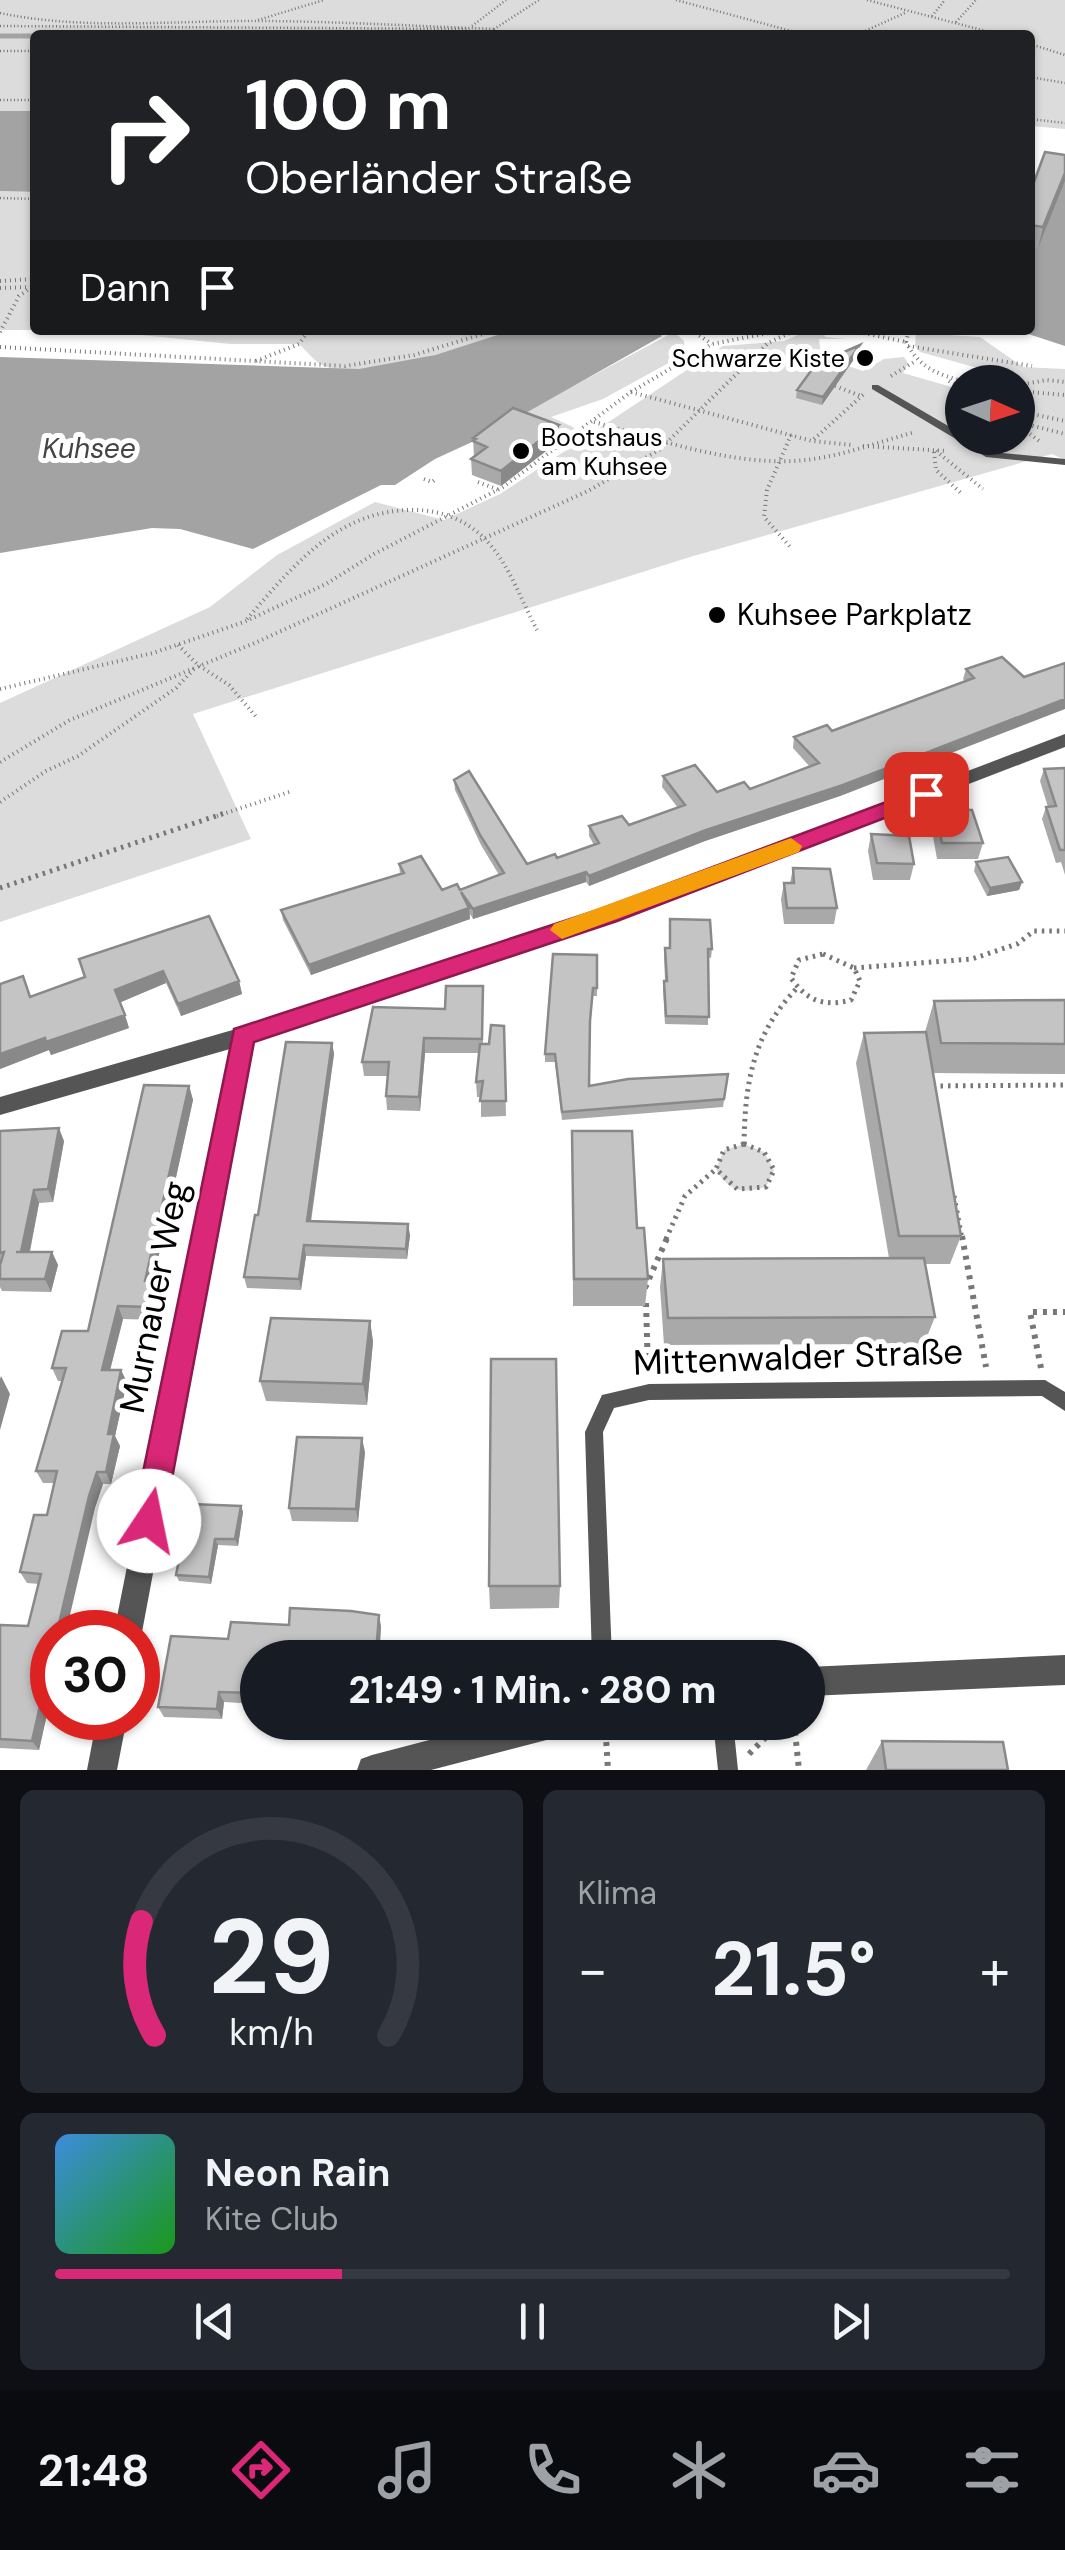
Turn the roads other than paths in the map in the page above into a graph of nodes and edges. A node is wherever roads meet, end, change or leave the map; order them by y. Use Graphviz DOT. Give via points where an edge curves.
graph roads {
  1 [pos="875,386"];
  2 [pos="1065,462"];
  3 [pos="1065,740"];
  4 [pos="243,1036"];
  5 [pos="0,1106"];
  6 [pos="1065,1402"];
  7 [pos="132,1610"];
  8 [pos="601,1640"];
  9 [pos="1065,1670"];
  10 [pos="825,1681"];
  11 [pos="108,1740"];
  12 [pos="488,1740"];
  13 [pos="729,1740"];
  14 [pos="736,1764"];
  15 [pos="102,1770"];
  16 [pos="372,1770"];
  1 -- 2 [label="lane" via="990,455"];
  3 -- 4 [label="street" via="670,893"];
  4 -- 5 [label="street"];
  4 -- 7 [label="street, Murnauer Weg"];
  6 -- 8 [label="lane, Mittenwalder Straße" via="1045,1388 649,1392 608,1401 594,1432"];
  9 -- 10 [label="street"];
  11 -- 15 [label="street"];
  12 -- 16 [label="street"];
  13 -- 14 [label="lane"];
}
